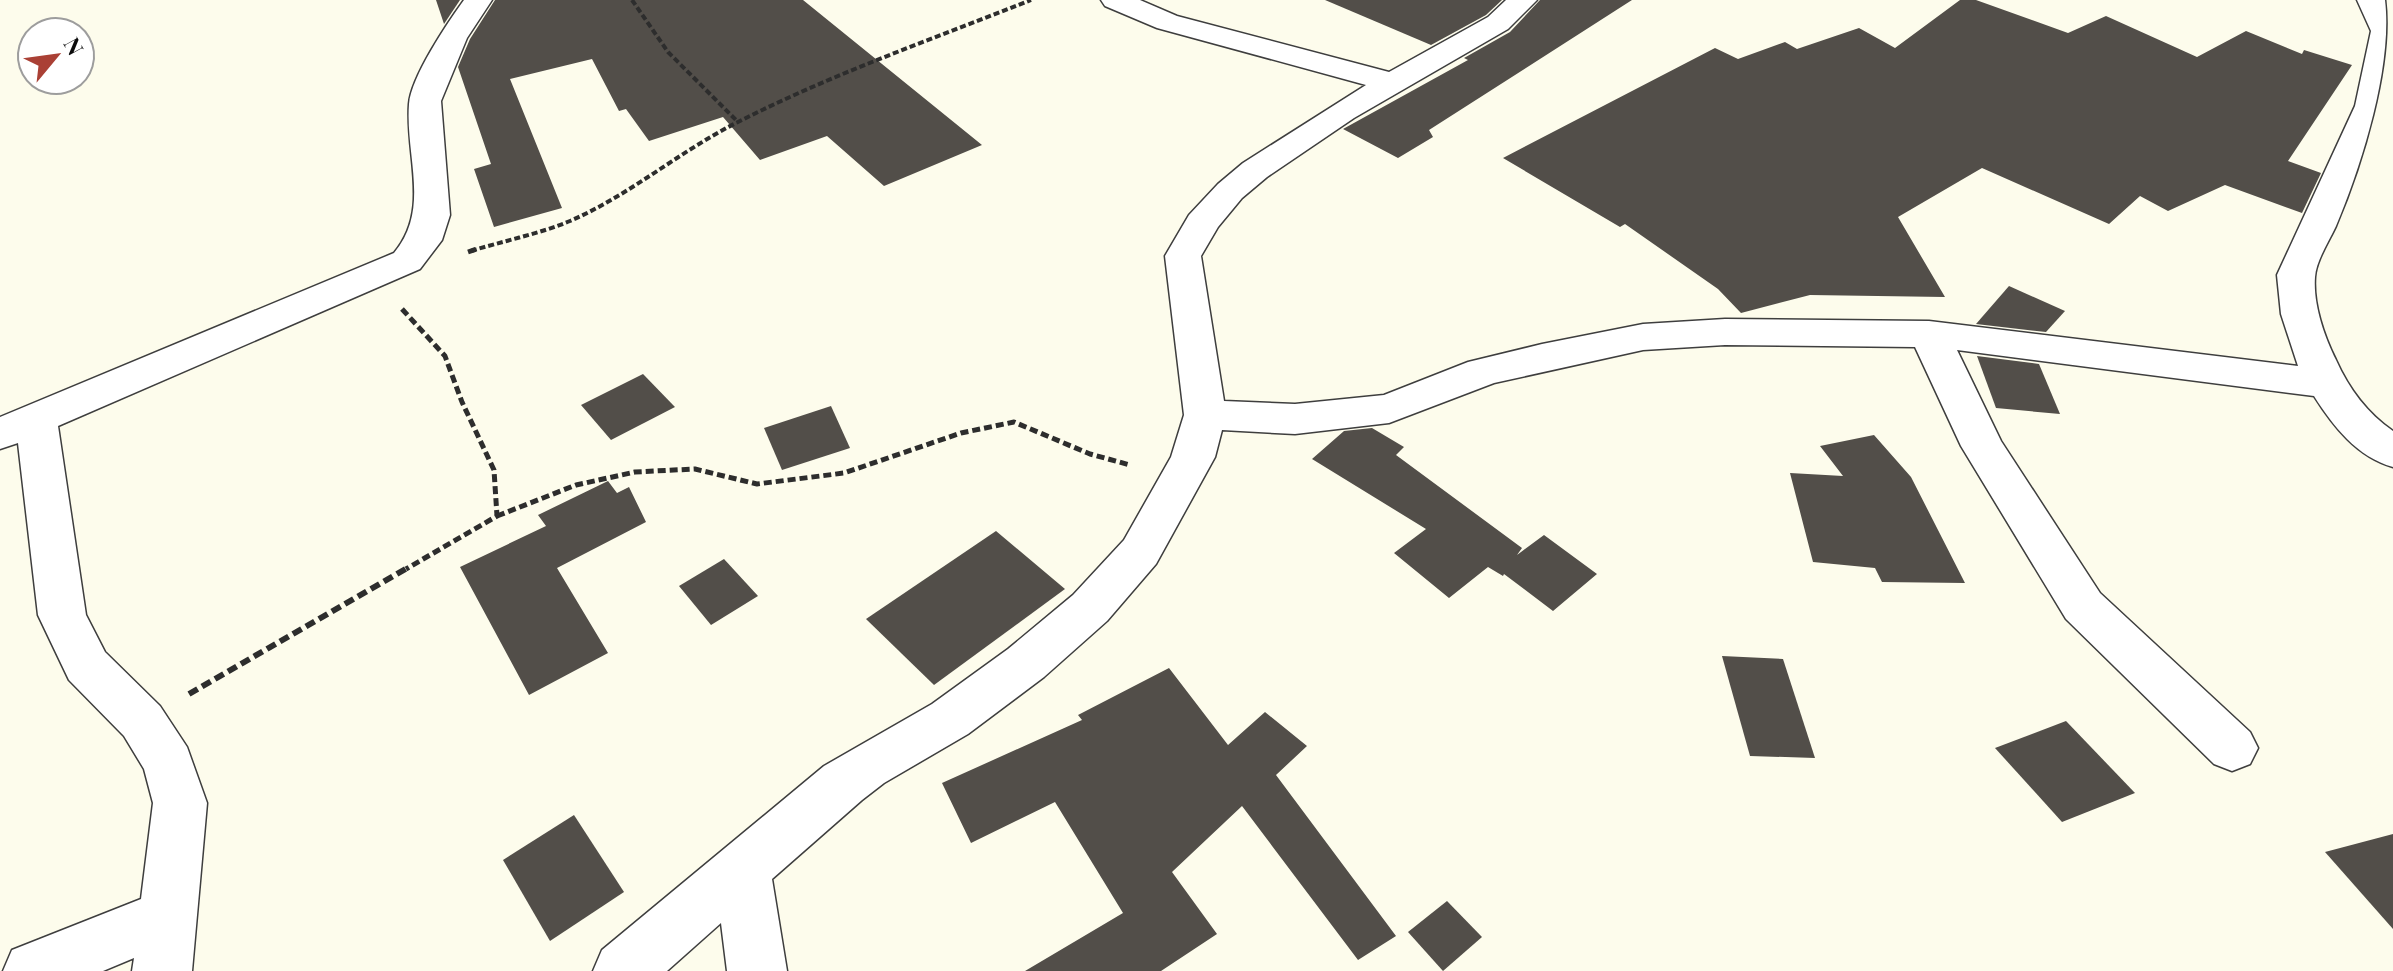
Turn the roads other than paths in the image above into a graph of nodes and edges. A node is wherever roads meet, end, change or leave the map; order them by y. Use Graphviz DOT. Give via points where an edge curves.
graph roads {
  1 [pos="478,0"];
  2 [pos="1115,0"];
  3 [pos="1523,0"];
  4 [pos="2383,22"];
  5 [pos="1395,83"];
  6 [pos="1929,334"];
  7 [pos="2324,383"];
  8 [pos="1205,415"];
  9 [pos="18,427"];
  10 [pos="2393,452"];
  11 [pos="2232,748"];
  12 [pos="742,869"];
  13 [pos="164,944"];
  14 [pos="33,971"];
  15 [pos="623,971"];
  16 [pos="757,971"];
  1 -- 9 [label="street" via="452,38 425,101 432,215 424,240 407,261"];
  2 -- 5 [label="street" via="1167,22"];
  3 -- 5 [label="street" via="1498,23"];
  4 -- 7 [label="street" via="2371,106 2296,275 2297,303"];
  5 -- 8 [label="street" via="1255,170 1202,223 1183,256"];
  6 -- 7 [label="street"];
  6 -- 8 [label="street" via="1725,332 1643,337 1482,372 1389,409 1295,419"];
  6 -- 11 [label="street" via="1982,446 2083,606"];
  7 -- 10 [label="street" via="2356,424"];
  8 -- 12 [label="street" via="1193,457 1140,552 1090,608 950,719 843,783"];
  9 -- 13 [label="street" via="62,615 87,666 142,721 168,763 180,803"];
  12 -- 15 [label="street"];
  12 -- 16 [label="street"];
  13 -- 14 [label="street"];
}
